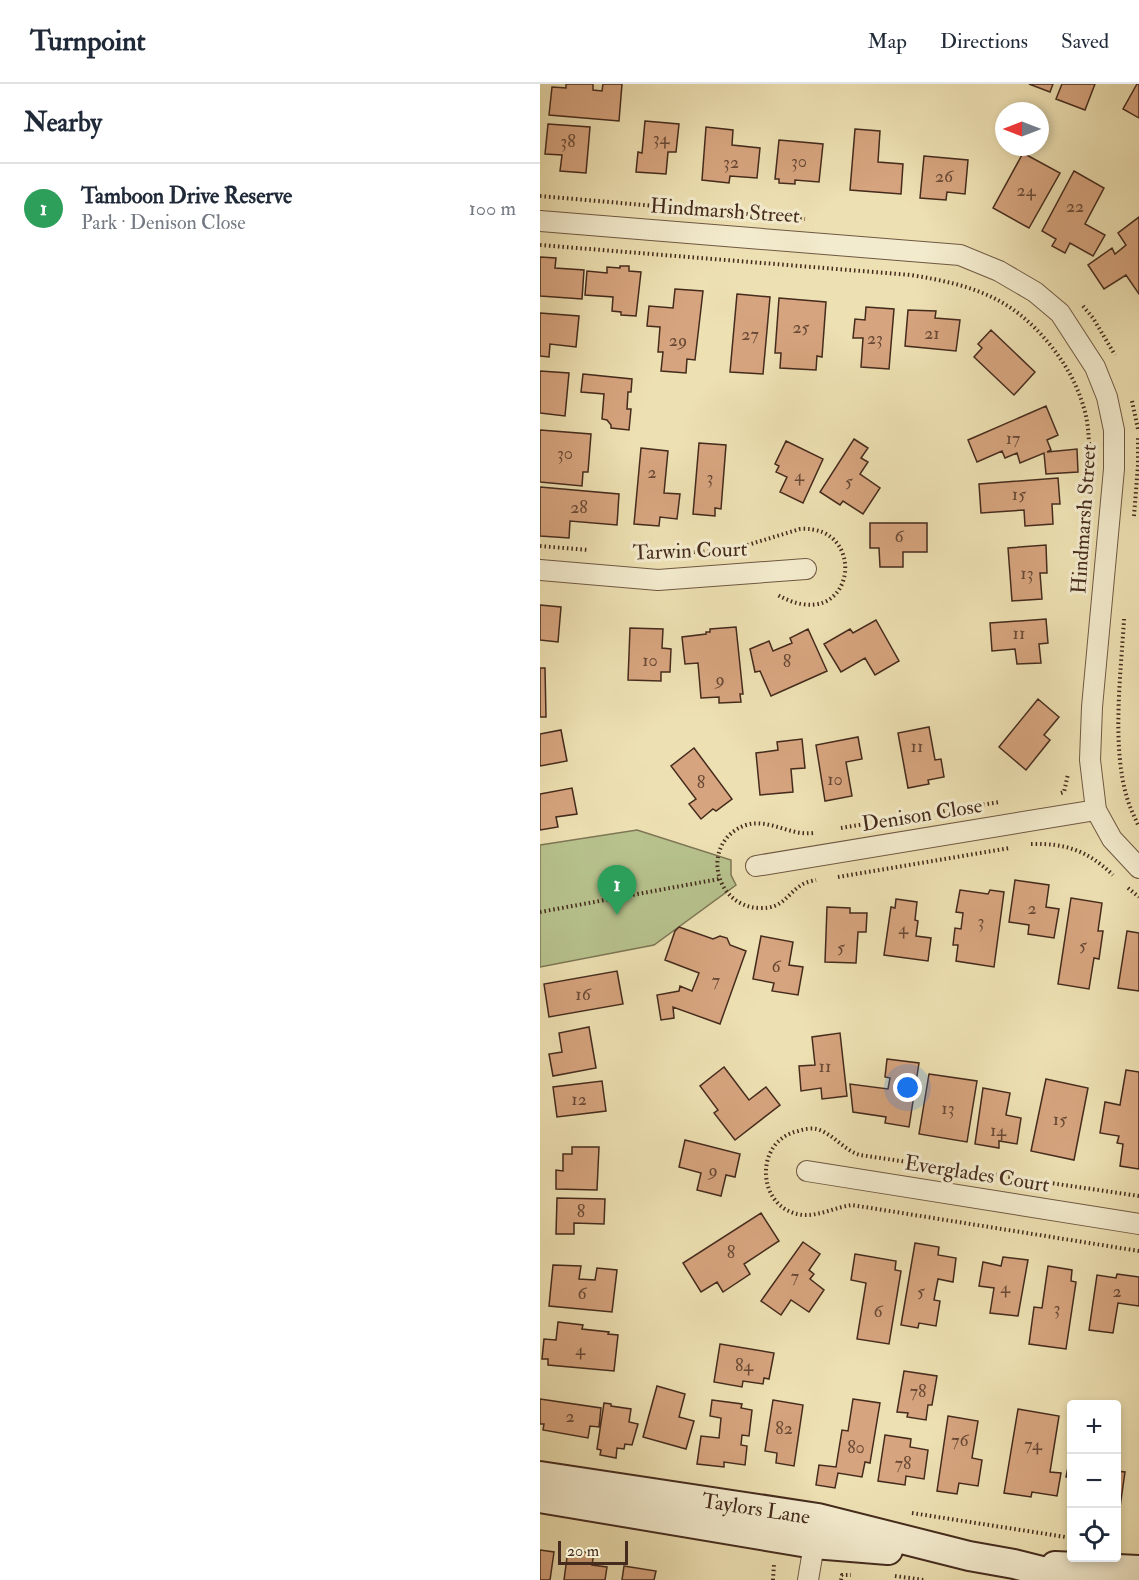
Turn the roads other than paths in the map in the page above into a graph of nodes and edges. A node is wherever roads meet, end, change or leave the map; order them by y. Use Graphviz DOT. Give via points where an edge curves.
graph roads {
  1 [pos="540,221"];
  2 [pos="806,569"];
  3 [pos="540,570"];
  4 [pos="1096,810"];
  5 [pos="756,866"];
  6 [pos="1139,868"];
  7 [pos="807,1171"];
  8 [pos="1139,1224"];
  9 [pos="540,1476"];
  10 [pos="540,1498"];
  11 [pos="816,1531"];
  12 [pos="1014,1564"];
  13 [pos="1139,1570"];
  14 [pos="808,1580"];
  15 [pos="1078,1580"];
  1 -- 4 [label="street, Hindmarsh Street" via="960,255 999,271 1060,312 1095,367 1114,430 1114,470 1092,707 1090,760"];
  2 -- 3 [label="street, Tarwin Court" via="658,580"];
  4 -- 5 [label="street, Denison Close"];
  4 -- 6 [label="street, Hindmarsh Street" via="1112,839"];
  7 -- 8 [label="street, Everglades Court"];
  9 -- 11 [label="main road, Taylors Lane"];
  10 -- 11 [label="main road, Taylors Lane"];
  11 -- 12 [label="main road, Taylors Lane"];
  11 -- 14 [label="street"];
  12 -- 13 [label="main road, Taylors Lane"];
  12 -- 15 [label="main road, Taylors Lane"];
}
